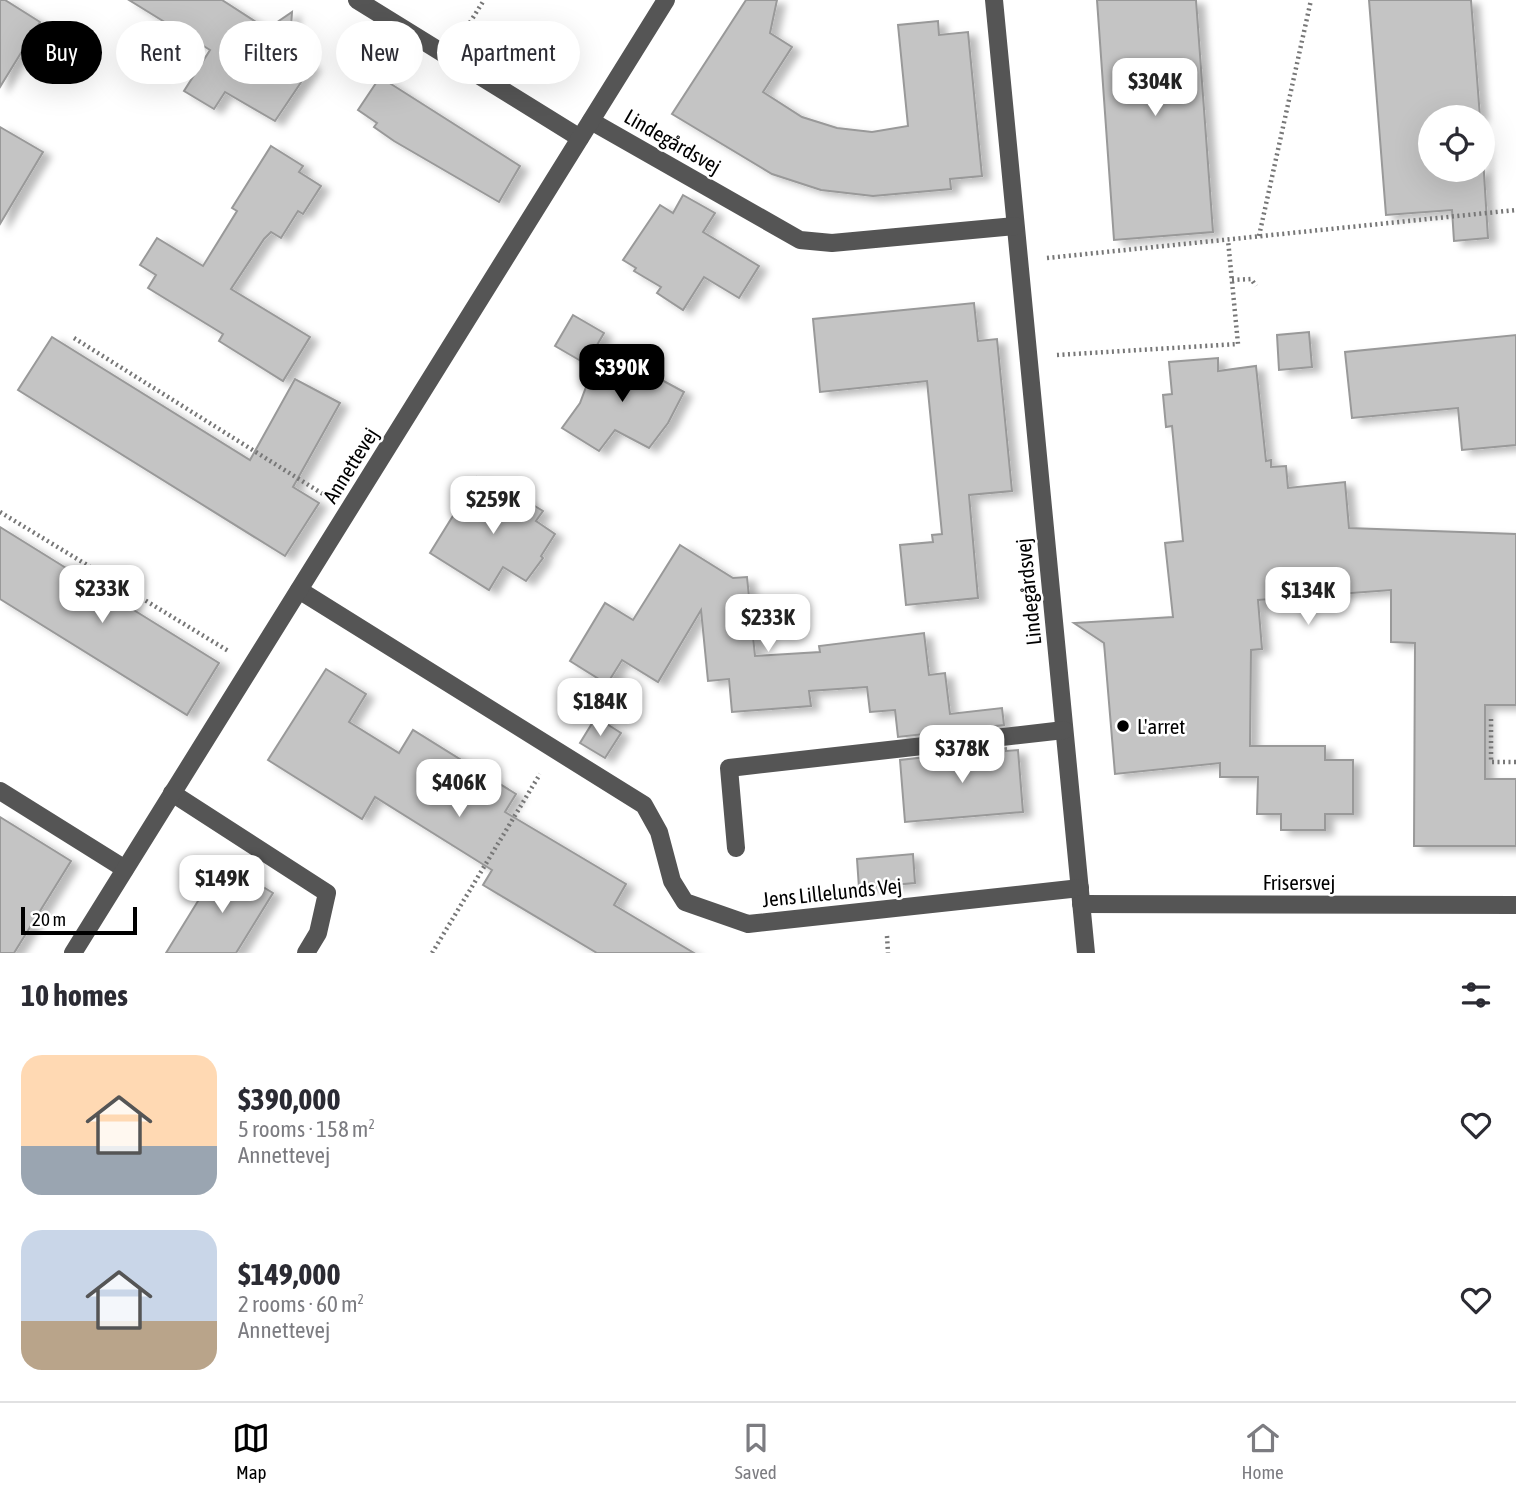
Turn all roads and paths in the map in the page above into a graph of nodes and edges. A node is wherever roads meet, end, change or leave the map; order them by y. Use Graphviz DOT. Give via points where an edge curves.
graph roads {
  1 [pos="357,0"];
  2 [pos="484,0"];
  3 [pos="666,0"];
  4 [pos="993,0"];
  5 [pos="1311,0"];
  6 [pos="471,21"];
  7 [pos="437,50"];
  8 [pos="493,84"];
  9 [pos="591,121"];
  10 [pos="580,138"];
  11 [pos="1516,209"];
  12 [pos="1016,226"];
  13 [pos="1259,236"];
  14 [pos="1228,240"];
  15 [pos="1019,261"];
  16 [pos="1232,280"];
  17 [pos="1256,286"];
  18 [pos="74,338"];
  19 [pos="1028,356"];
  20 [pos="349,510"];
  21 [pos="0,512"];
  22 [pos="299,590"];
  23 [pos="252,665"];
  24 [pos="1491,719"];
  25 [pos="1064,730"];
  26 [pos="554,750"];
  27 [pos="1516,762"];
  28 [pos="0,791"];
  29 [pos="172,793"];
  30 [pos="736,848"];
  31 [pos="125,869"];
  32 [pos="1081,896"];
  33 [pos="1516,905"];
  34 [pos="73,953"];
  35 [pos="306,953"];
  36 [pos="432,953"];
  37 [pos="1086,953"];
  1 -- 7 [label="street"];
  2 -- 6 [label="path"];
  3 -- 9 [label="street, Annettevej"];
  4 -- 12 [label="street, Lindegårdsvej"];
  5 -- 13 [label="path"];
  8 -- 10 [label="street"];
  9 -- 10 [label="street, Annettevej"];
  9 -- 12 [label="street, Lindegårdsvej" via="800,240 832,243"];
  10 -- 20 [label="street, Annettevej"];
  11 -- 13 [label="path"];
  12 -- 15 [label="street, Lindegårdsvej"];
  13 -- 14 [label="path"];
  14 -- 15 [label="path"];
  14 -- 16 [label="path"];
  15 -- 19 [label="street, Lindegårdsvej"];
  16 -- 17 [label="path" via="1251,279"];
  16 -- 19 [label="path" via="1238,344"];
  18 -- 20 [label="path"];
  19 -- 25 [label="street, Lindegårdsvej"];
  20 -- 22 [label="street, Annettevej"];
  21 -- 23 [label="path"];
  22 -- 23 [label="street, Annettevej"];
  22 -- 26 [label="street, Jens Lillelunds Vej"];
  23 -- 29 [label="street, Annettevej"];
  24 -- 27 [label="path" via="1491,762"];
  25 -- 30 [label="street" via="729,768"];
  25 -- 32 [label="street, Lindegårdsvej"];
  26 -- 32 [label="street, Jens Lillelunds Vej" via="644,805 659,832 672,881 685,902 748,924"];
  26 -- 36 [label="path"];
  28 -- 31 [label="street"];
  29 -- 31 [label="street, Annettevej"];
  29 -- 35 [label="street" via="327,893 318,933"];
  31 -- 34 [label="street, Annettevej"];
  32 -- 33 [label="street, Frisersvej"];
  32 -- 37 [label="street, Lindegårdsvej"];
}
